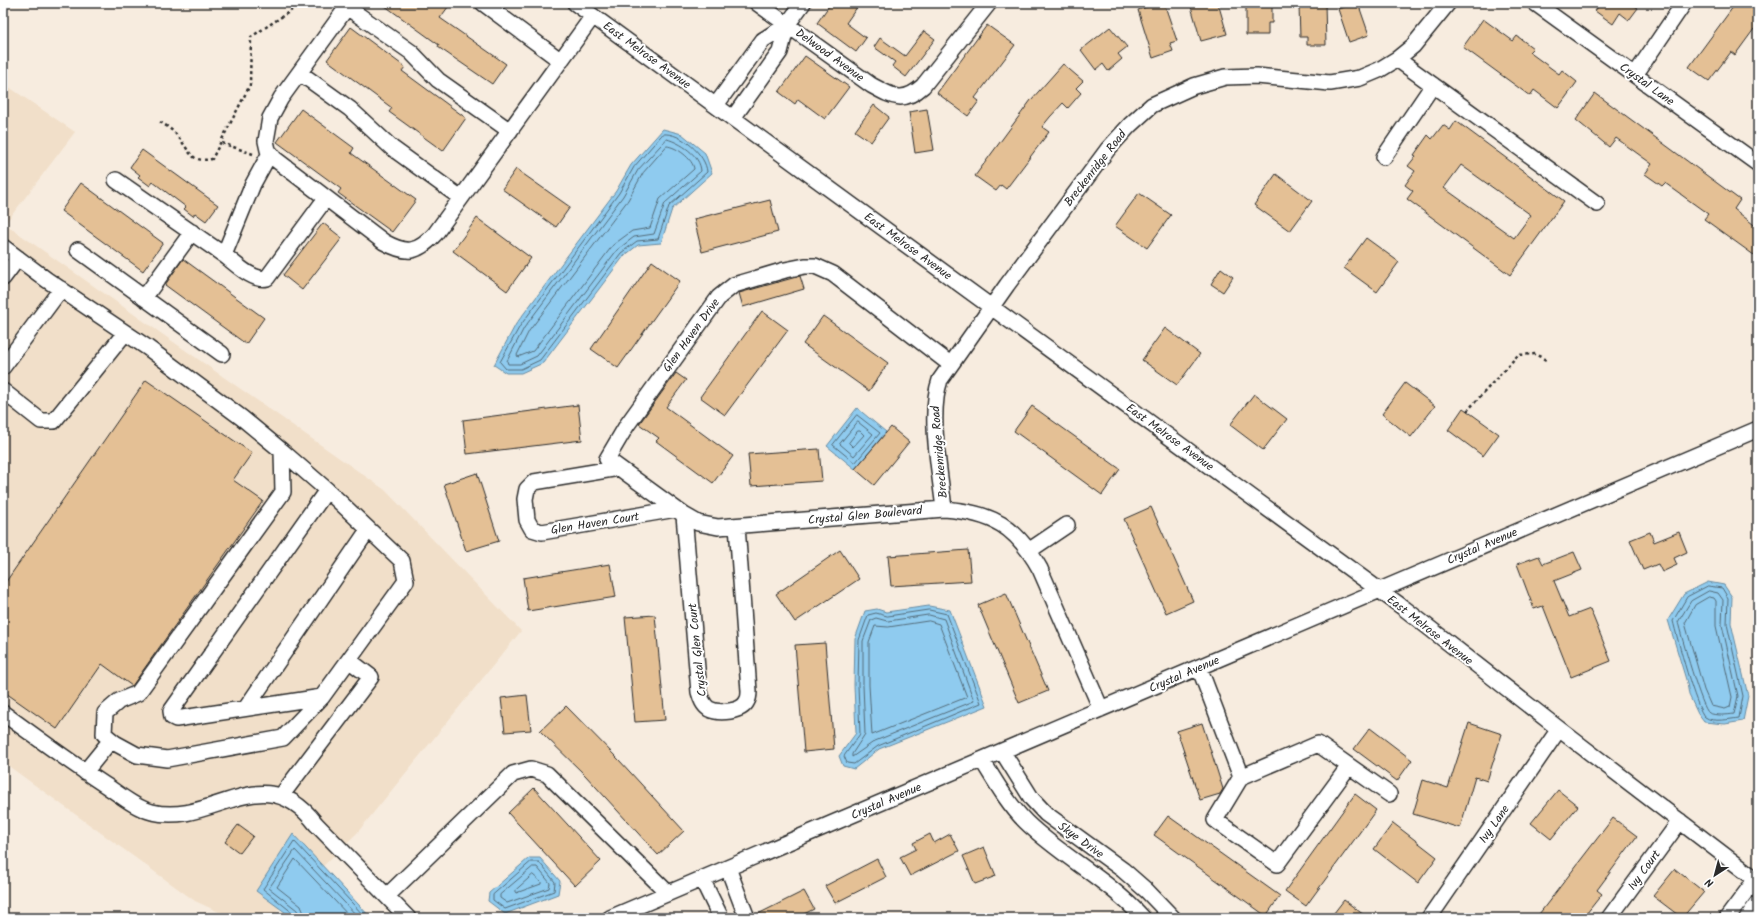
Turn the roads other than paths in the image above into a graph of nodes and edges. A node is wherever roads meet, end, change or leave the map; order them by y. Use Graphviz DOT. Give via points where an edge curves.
graph roads {
  1 [pos="483,3"];
  2 [pos="575,3"];
  3 [pos="757,3"];
  4 [pos="803,3"];
  5 [pos="989,3"];
  6 [pos="1448,3"];
  7 [pos="1535,3"];
  8 [pos="1684,3"];
  9 [pos="349,5"];
  10 [pos="593,16"];
  11 [pos="787,25"];
  12 [pos="1397,59"];
  13 [pos="561,61"];
  14 [pos="300,73"];
  15 [pos="1635,75"];
  16 [pos="1433,86"];
  17 [pos="716,106"];
  18 [pos="733,118"];
  19 [pos="510,132"];
  20 [pos="268,156"];
  21 [pos="1384,157"];
  22 [pos="1758,164"];
  23 [pos="116,180"];
  24 [pos="326,198"];
  25 [pos="461,198"];
  26 [pos="1596,204"];
  27 [pos="192,232"];
  28 [pos="3,247"];
  29 [pos="78,250"];
  30 [pos="224,255"];
  31 [pos="18,258"];
  32 [pos="3,278"];
  33 [pos="60,289"];
  34 [pos="144,298"];
  35 [pos="992,307"];
  36 [pos="125,333"];
  37 [pos="222,354"];
  38 [pos="950,364"];
  39 [pos="3,367"];
  40 [pos="3,391"];
  41 [pos="1758,429"];
  42 [pos="282,451"];
  43 [pos="607,459"];
  44 [pos="619,468"];
  45 [pos="327,490"];
  46 [pos="944,509"];
  47 [pos="680,512"];
  48 [pos="1067,525"];
  49 [pos="737,526"];
  50 [pos="368,530"];
  51 [pos="1030,550"];
  52 [pos="1380,590"];
  53 [pos="350,661"];
  54 [pos="1199,668"];
  55 [pos="322,697"];
  56 [pos="246,708"];
  57 [pos="1101,709"];
  58 [pos="3,713"];
  59 [pos="1558,729"];
  60 [pos="111,740"];
  61 [pos="1002,751"];
  62 [pos="982,760"];
  63 [pos="1349,766"];
  64 [pos="85,772"];
  65 [pos="1241,778"];
  66 [pos="1389,794"];
  67 [pos="281,796"];
  68 [pos="1680,821"];
  69 [pos="1117,865"];
  70 [pos="728,868"];
  71 [pos="1096,876"];
  72 [pos="702,879"];
  73 [pos="1757,880"];
  74 [pos="668,893"];
  75 [pos="388,895"];
  76 [pos="1758,903"];
  77 [pos="408,918"];
  78 [pos="610,918"];
  79 [pos="720,918"];
  80 [pos="747,918"];
  81 [pos="1144,918"];
  82 [pos="1173,918"];
  83 [pos="1429,918"];
  84 [pos="1609,918"];
  85 [pos="1727,918"];
  86 [pos="1747,918"];
  1 -- 13 [label="street"];
  2 -- 10 [label="street, East Melrose Avenue"];
  3 -- 11 [label="street, Delwood Avenue"];
  4 -- 11 [label="street"];
  5 -- 11 [label="street, Delwood Avenue" via="923,86 907,97 890,96"];
  6 -- 12 [label="street, Breckenridge Road" via="1413,46"];
  7 -- 15 [label="street, Crystal Lane"];
  8 -- 15 [label="street"];
  9 -- 14 [label="street"];
  9 -- 19 [label="street" via="411,52 438,80"];
  10 -- 13 [label="street"];
  10 -- 17 [label="street, East Melrose Avenue"];
  11 -- 17 [label="street" via="763,40"];
  11 -- 18 [label="street" via="780,52"];
  12 -- 16 [label="street"];
  12 -- 35 [label="street, Breckenridge Road" via="1367,75 1340,82 1257,76 1225,77 1194,86 1152,105 1108,149"];
  13 -- 19 [label="street"];
  14 -- 20 [label="street" via="270,118 266,141"];
  14 -- 25 [label="street" via="350,109 392,148"];
  15 -- 22 [label="street, Crystal Lane"];
  16 -- 21 [label="street"];
  16 -- 26 [label="street"];
  17 -- 18 [label="street, East Melrose Avenue"];
  18 -- 35 [label="street, East Melrose Avenue"];
  19 -- 25 [label="street"];
  20 -- 24 [label="street"];
  20 -- 30 [label="street" via="253,184"];
  23 -- 27 [label="street"];
  24 -- 25 [label="street" via="384,242 396,249 408,251 426,244"];
  24 -- 30 [label="street" via="267,278 254,276"];
  27 -- 30 [label="street"];
  27 -- 34 [label="street"];
  28 -- 31 [label="street"];
  29 -- 34 [label="street"];
  31 -- 32 [label="street"];
  31 -- 33 [label="street"];
  33 -- 36 [label="street"];
  33 -- 39 [label="street"];
  34 -- 37 [label="street"];
  35 -- 38 [label="street, Breckenridge Road"];
  35 -- 52 [label="street, East Melrose Avenue"];
  36 -- 40 [label="street" via="54,421 42,421"];
  36 -- 42 [label="street"];
  38 -- 43 [label="street, Glen Haven Drive" via="833,274 815,266 784,270 734,285 719,297 632,418"];
  38 -- 46 [label="street, Breckenridge Road" via="940,380 934,401"];
  41 -- 52 [label="street, Crystal Avenue"];
  42 -- 45 [label="street"];
  42 -- 60 [label="street" via="283,492 138,693 119,701 105,713 104,734"];
  43 -- 44 [label="street, Crystal Glen Boulevard"];
  44 -- 47 [label="street, Crystal Glen Boulevard"];
  44 -- 47 [label="street, Glen Haven Court" via="534,482 527,489 525,499 528,520 532,528 542,532"];
  45 -- 50 [label="street"];
  45 -- 56 [label="street" via="171,711 172,717 176,719"];
  46 -- 49 [label="street, Crystal Glen Boulevard"];
  46 -- 51 [label="street, Crystal Glen Boulevard" via="970,511 990,518 1016,535"];
  47 -- 49 [label="street, Crystal Glen Boulevard" via="698,524 708,527"];
  47 -- 49 [label="street, Crystal Glen Court" via="699,692 703,702 710,709 719,711 740,709 747,701 749,691"];
  48 -- 51 [label="street"];
  50 -- 53 [label="street" via="402,561 406,581"];
  50 -- 56 [label="street"];
  51 -- 57 [label="street, Crystal Glen Boulevard"];
  52 -- 54 [label="street, Crystal Avenue"];
  52 -- 59 [label="street, East Melrose Avenue"];
  53 -- 55 [label="street"];
  53 -- 67 [label="street" via="371,677"];
  54 -- 57 [label="street, Crystal Avenue"];
  54 -- 65 [label="street"];
  55 -- 56 [label="street"];
  55 -- 60 [label="street" via="283,738 167,759 137,755"];
  57 -- 61 [label="street, Crystal Avenue"];
  58 -- 64 [label="street"];
  59 -- 68 [label="street, East Melrose Avenue"];
  59 -- 83 [label="street, Ivy Lane"];
  60 -- 64 [label="street"];
  61 -- 62 [label="street, Crystal Avenue"];
  61 -- 69 [label="street, Skye Drive" via="1032,799 1046,814"];
  62 -- 70 [label="street, Crystal Avenue"];
  62 -- 71 [label="street, Skye Drive" via="1005,797 1026,822"];
  63 -- 65 [label="street" via="1318,744"];
  63 -- 65 [label="street" via="1277,864 1216,820"];
  63 -- 66 [label="street"];
  64 -- 67 [label="street" via="151,812 179,815 244,796 266,792"];
  67 -- 75 [label="street" via="305,810 326,835"];
  68 -- 73 [label="street, East Melrose Avenue"];
  68 -- 84 [label="street, Ivy Court"];
  69 -- 71 [label="street"];
  69 -- 82 [label="street, Skye Drive"];
  70 -- 72 [label="street, Crystal Avenue"];
  70 -- 80 [label="street"];
  71 -- 81 [label="street, Skye Drive"];
  72 -- 74 [label="street, Crystal Avenue"];
  72 -- 79 [label="street"];
  73 -- 85 [label="street"];
  74 -- 75 [label="street" via="547,774 531,769 513,774"];
  74 -- 78 [label="street, Crystal Avenue"];
  75 -- 77 [label="street"];
  76 -- 86 [label="street"];
}
